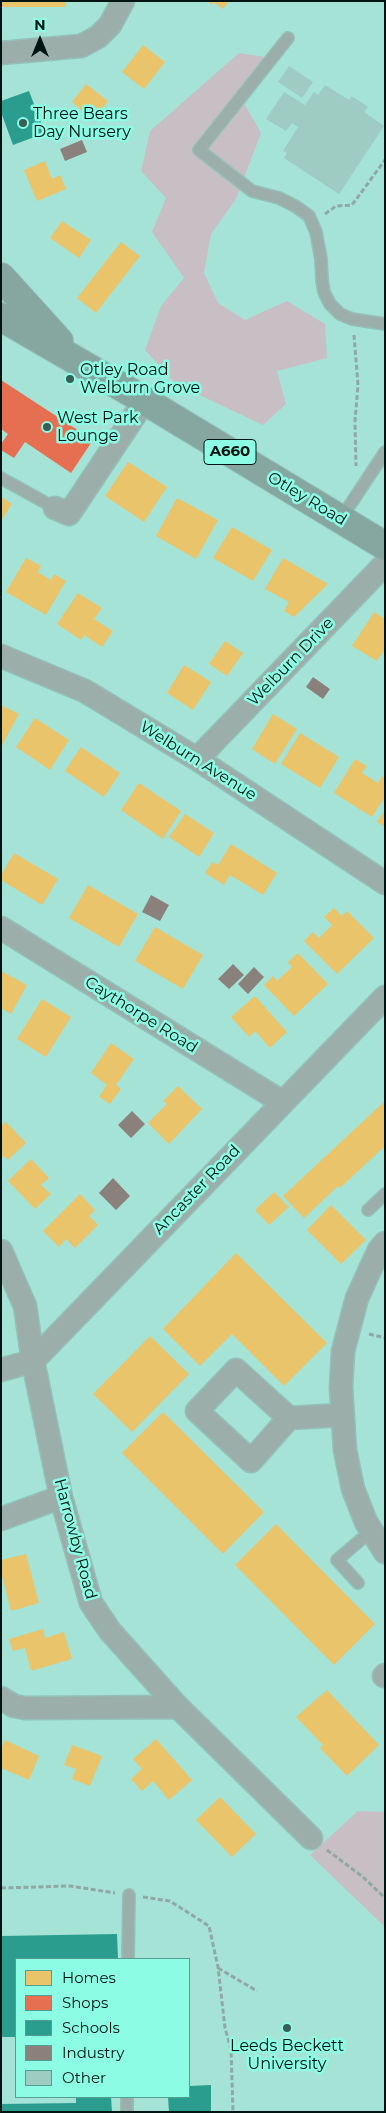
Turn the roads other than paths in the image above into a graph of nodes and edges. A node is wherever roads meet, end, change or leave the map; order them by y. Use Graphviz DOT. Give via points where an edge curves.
graph roads {
  1 [pos="123,1"];
  2 [pos="288,38"];
  3 [pos="1,52"];
  4 [pos="1,277"];
  5 [pos="1,317"];
  6 [pos="385,324"];
  7 [pos="75,359"];
  8 [pos="145,400"];
  9 [pos="385,452"];
  10 [pos="1,478"];
  11 [pos="56,508"];
  12 [pos="340,520"];
  13 [pos="385,546"];
  14 [pos="385,564"];
  15 [pos="1,656"];
  16 [pos="197,759"];
  17 [pos="385,883"];
  18 [pos="1,928"];
  19 [pos="385,997"];
  20 [pos="282,1102"];
  21 [pos="385,1194"];
  22 [pos="368,1210"];
  23 [pos="385,1243"];
  24 [pos="1,1251"];
  25 [pos="33,1360"];
  26 [pos="1,1370"];
  27 [pos="342,1415"];
  28 [pos="288,1418"];
  29 [pos="61,1497"];
  30 [pos="1,1520"];
  31 [pos="371,1531"];
  32 [pos="385,1552"];
  33 [pos="358,1583"];
  34 [pos="1,1698"];
  35 [pos="178,1707"];
  36 [pos="311,1838"];
  37 [pos="129,1895"];
  38 [pos="128,1958"];
  39 [pos="127,2098"];
  40 [pos="127,2112"];
  1 -- 3 [label="street" via="110,25 98,38 81,46"];
  2 -- 6 [label="lane" via="199,150 252,191 279,198 308,216 316,232 324,292 330,304 340,314 352,319"];
  4 -- 7 [label="highway, Otley Road / A660"];
  5 -- 7 [label="highway, Otley Road / A660"];
  7 -- 8 [label="highway, Otley Road / A660"];
  8 -- 11 [label="street" via="68,514"];
  8 -- 12 [label="highway, Otley Road / A660"];
  9 -- 12 [label="lane"];
  10 -- 11 [label="lane"];
  12 -- 13 [label="highway, Otley Road / A660"];
  14 -- 16 [label="street, Welburn Drive"];
  15 -- 16 [label="street, Welburn Avenue" via="85,691"];
  16 -- 17 [label="street, Welburn Avenue"];
  18 -- 20 [label="street, Caythorpe Road"];
  19 -- 20 [label="street, Ancaster Road"];
  20 -- 25 [label="street, Ancaster Road"];
  21 -- 22 [label="lane"];
  23 -- 27 [label="street" via="357,1298 343,1351"];
  24 -- 25 [label="street, Harrowby Road" via="24,1306"];
  25 -- 26 [label="street, Ancaster Road"];
  25 -- 29 [label="street, Harrowby Road"];
  27 -- 28 [label="street"];
  27 -- 31 [label="street" via="353,1489"];
  29 -- 30 [label="street"];
  29 -- 35 [label="street, Harrowby Road" via="91,1603 110,1632"];
  31 -- 32 [label="street"];
  31 -- 33 [label="lane" via="337,1560"];
  34 -- 35 [label="street" via="25,1708"];
  35 -- 36 [label="street, Harrowby Road"];
  37 -- 38 [label="lane"];
  39 -- 40 [label="lane"];
}
